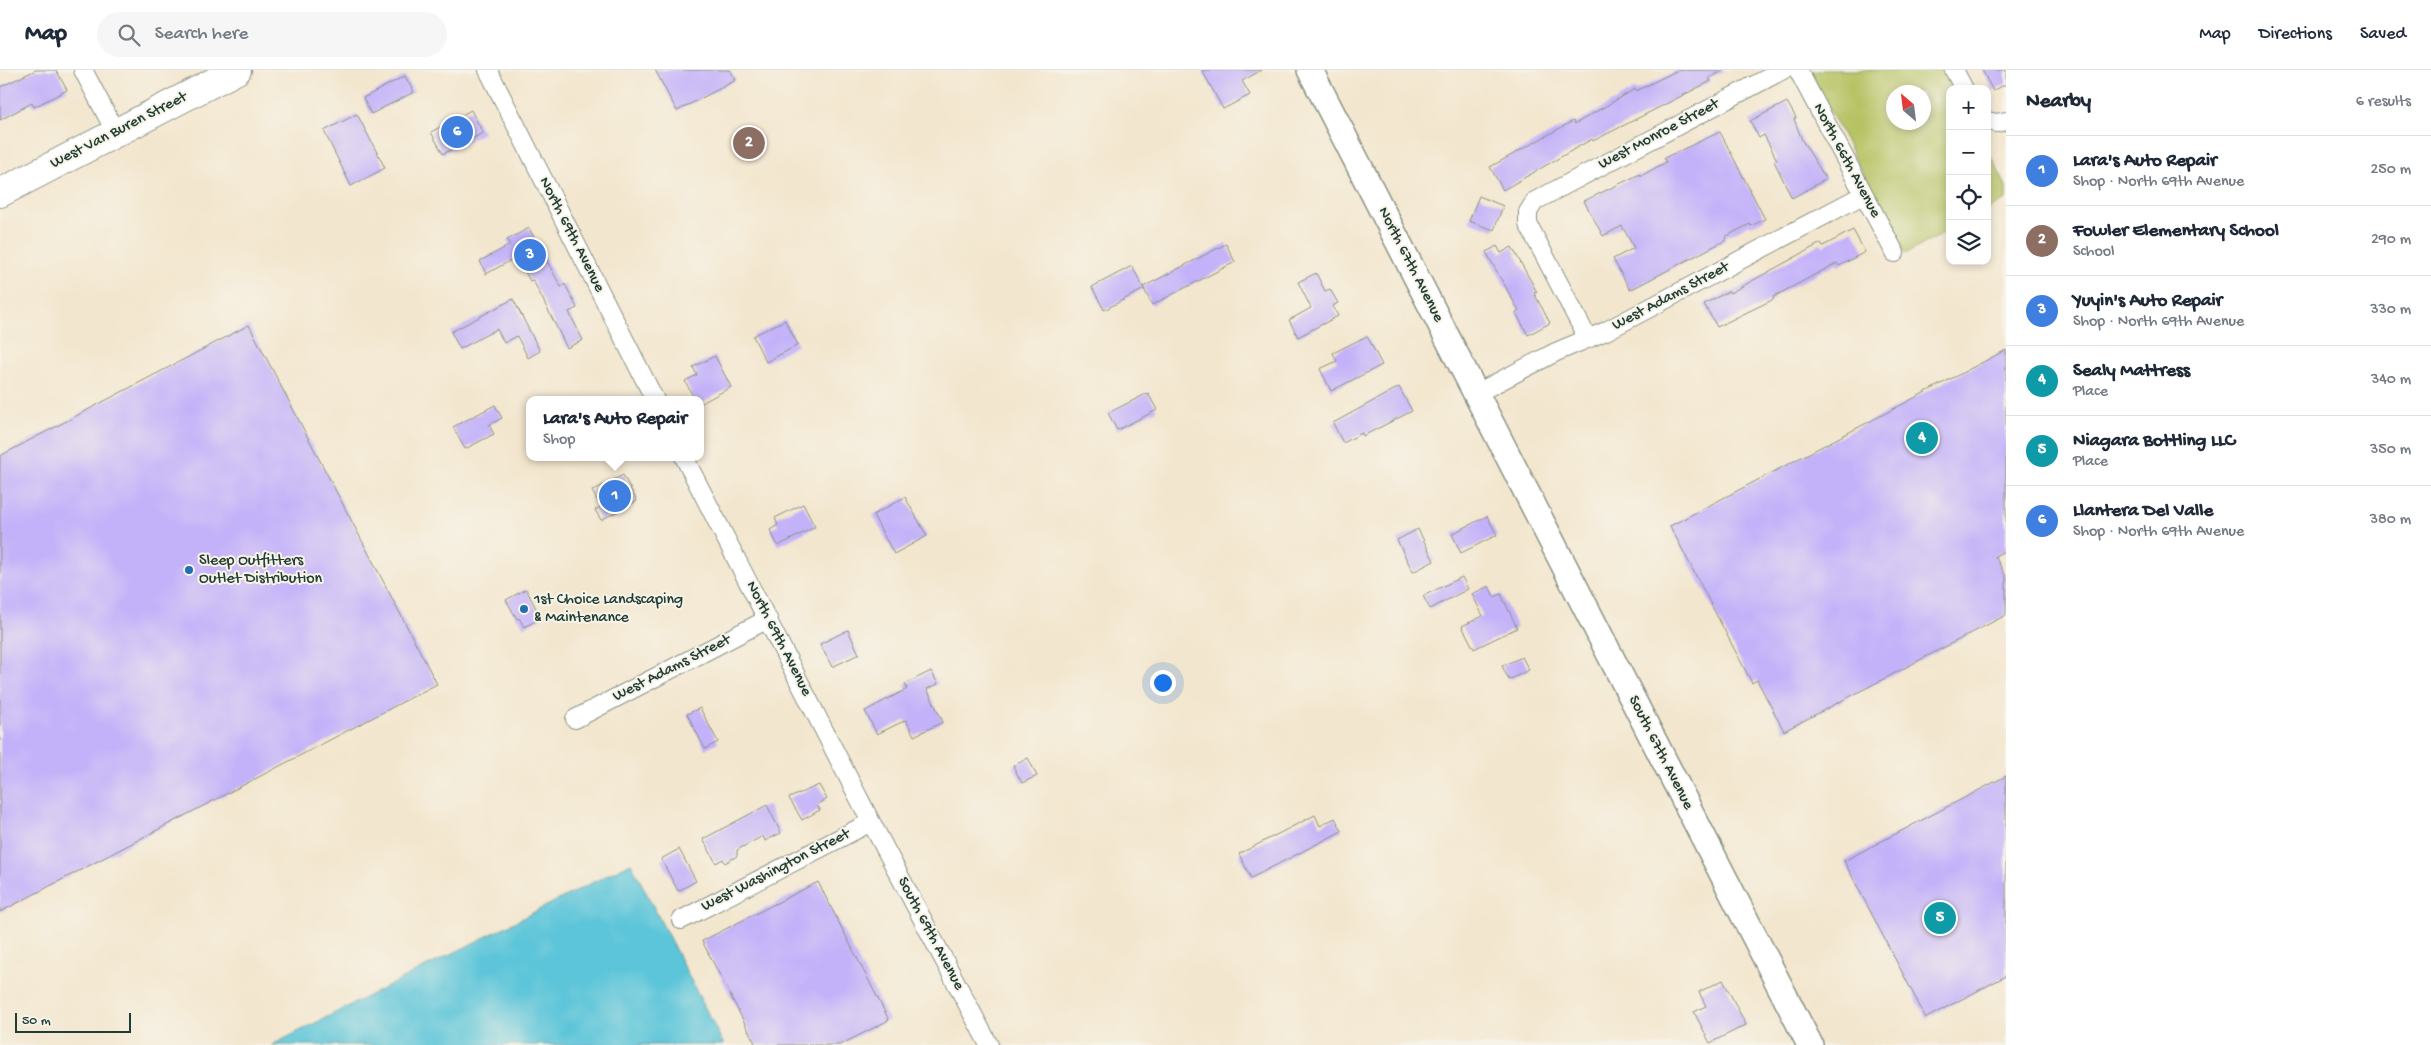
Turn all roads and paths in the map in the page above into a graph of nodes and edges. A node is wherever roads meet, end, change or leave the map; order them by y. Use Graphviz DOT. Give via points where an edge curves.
graph roads {
  1 [pos="83,70"];
  2 [pos="237,70"];
  3 [pos="488,70"];
  4 [pos="1310,70"];
  5 [pos="1783,70"];
  6 [pos="1798,70"];
  7 [pos="1954,70"];
  8 [pos="1962,85"];
  9 [pos="116,133"];
  10 [pos="0,193"];
  11 [pos="1863,195"];
  12 [pos="1895,253"];
  13 [pos="1588,339"];
  14 [pos="1475,394"];
  15 [pos="653,396"];
  16 [pos="686,461"];
  17 [pos="1510,461"];
  18 [pos="768,619"];
  19 [pos="575,719"];
  20 [pos="871,822"];
  21 [pos="681,920"];
  22 [pos="989,1045"];
  23 [pos="1810,1045"];
  1 -- 9 [label="street"];
  2 -- 9 [label="main road, West Van Buren Street"];
  3 -- 15 [label="street, North 69th Avenue"];
  4 -- 14 [label="main road, North 67th Avenue"];
  5 -- 13 [label="street, West Monroe Street" via="1534,201 1528,212 1528,224"];
  6 -- 11 [label="street, North 66th Avenue"];
  7 -- 8 [label="street"];
  9 -- 10 [label="main road, West Van Buren Street"];
  11 -- 12 [label="street, North 66th Avenue"];
  11 -- 13 [label="street, West Adams Street"];
  13 -- 14 [label="street, West Adams Street"];
  14 -- 17 [label="main road, North 67th Avenue"];
  16 -- 18 [label="street, North 69th Avenue"];
  17 -- 23 [label="main road, South 67th Avenue"];
  18 -- 19 [label="street, West Adams Street"];
  18 -- 20 [label="street, North 69th Avenue"];
  20 -- 21 [label="street, West Washington Street"];
  20 -- 22 [label="street, South 69th Avenue"];
}
